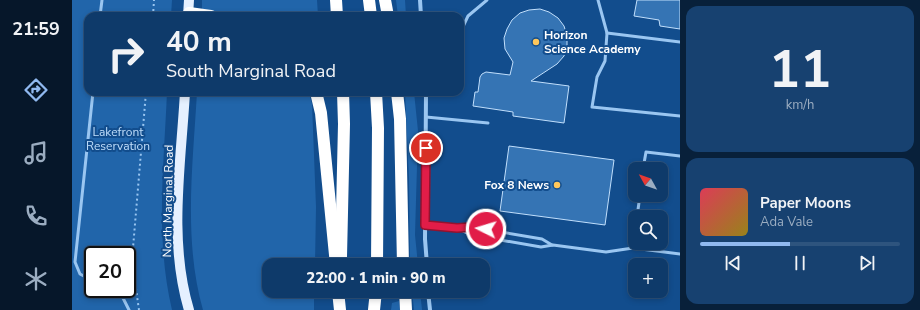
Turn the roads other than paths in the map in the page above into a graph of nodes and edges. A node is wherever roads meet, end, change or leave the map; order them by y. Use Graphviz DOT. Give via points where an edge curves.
graph roads {
  1 [pos="102,0"];
  2 [pos="189,0"];
  3 [pos="336,0"];
  4 [pos="369,0"];
  5 [pos="385,0"];
  6 [pos="420,0"];
  7 [pos="487,0"];
  8 [pos="598,0"];
  9 [pos="100,12"];
  10 [pos="188,12"];
  11 [pos="337,12"];
  12 [pos="370,12"];
  13 [pos="387,12"];
  14 [pos="421,12"];
  15 [pos="464,24"];
  16 [pos="607,33"];
  17 [pos="680,42"];
  18 [pos="93,96"];
  19 [pos="185,96"];
  20 [pos="317,96"];
  21 [pos="343,96"];
  22 [pos="376,96"];
  23 [pos="397,96"];
  24 [pos="426,96"];
  25 [pos="680,116"];
  26 [pos="426,117"];
  27 [pos="488,123"];
  28 [pos="680,156"];
  29 [pos="645,162"];
  30 [pos="425,225"];
  31 [pos="457,228"];
  32 [pos="553,245"];
  33 [pos="628,249"];
  34 [pos="649,250"];
  35 [pos="680,254"];
  36 [pos="335,258"];
  37 [pos="341,258"];
  38 [pos="377,258"];
  39 [pos="403,258"];
  40 [pos="427,258"];
  41 [pos="84,276"];
  42 [pos="123,298"];
  43 [pos="339,298"];
  44 [pos="375,298"];
  45 [pos="405,298"];
  46 [pos="429,298"];
  47 [pos="129,310"];
  48 [pos="189,310"];
  49 [pos="340,310"];
  50 [pos="374,310"];
  51 [pos="406,310"];
  52 [pos="430,310"];
  1 -- 9 [label="lane"];
  2 -- 10 [label="main road"];
  3 -- 11 [label="highway"];
  4 -- 12 [label="highway"];
  5 -- 13 [label="highway"];
  6 -- 14 [label="street"];
  7 -- 15 [label="lane" via="468,16"];
  8 -- 16 [label="lane"];
  16 -- 17 [label="lane"];
  16 -- 25 [label="lane" via="605,61 597,77 592,107"];
  18 -- 41 [label="lane" via="75,262 80,274"];
  19 -- 48 [label="main road, North Marginal Road" via="178,204 178,256"];
  20 -- 36 [label="highway" via="321,114"];
  21 -- 37 [label="highway"];
  22 -- 38 [label="highway"];
  23 -- 39 [label="highway"];
  24 -- 26 [label="street"];
  26 -- 27 [label="lane"];
  26 -- 30 [label="street"];
  28 -- 29 [label="lane" via="646,152"];
  30 -- 31 [label="lane"];
  30 -- 40 [label="street"];
  31 -- 32 [label="lane" via="471,235 541,247"];
  31 -- 32 [label="lane" via="472,227 542,238"];
  32 -- 33 [label="lane" via="606,252"];
  34 -- 35 [label="lane"];
  42 -- 47 [label="lane"];
  43 -- 49 [label="highway"];
  44 -- 50 [label="highway"];
  45 -- 51 [label="highway"];
  46 -- 52 [label="street"];
}
